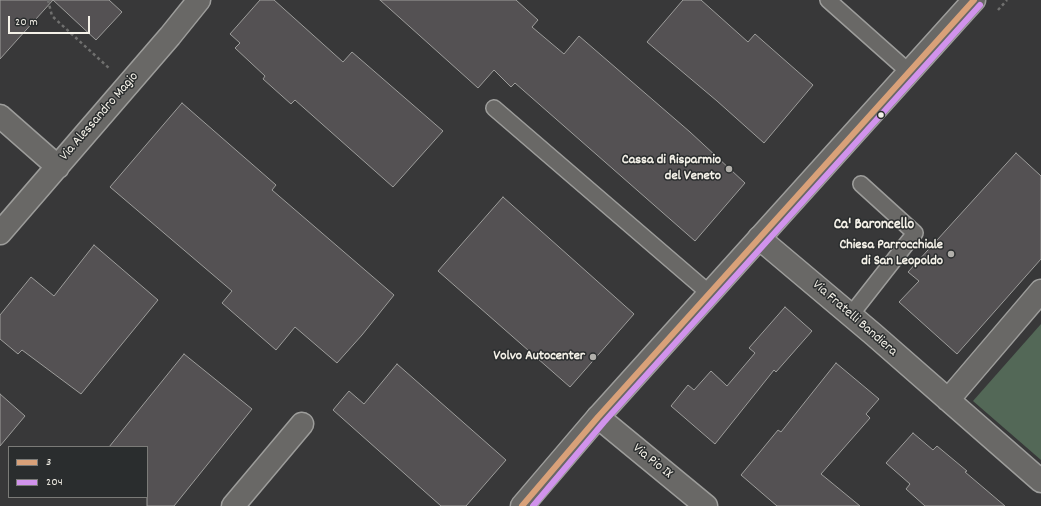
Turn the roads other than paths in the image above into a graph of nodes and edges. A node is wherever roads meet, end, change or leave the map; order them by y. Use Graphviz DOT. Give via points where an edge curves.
graph roads {
  1 [pos="199,0"];
  2 [pos="828,0"];
  3 [pos="974,0"];
  4 [pos="910,72"];
  5 [pos="494,108"];
  6 [pos="0,116"];
  7 [pos="58,167"];
  8 [pos="861,184"];
  9 [pos="0,233"];
  10 [pos="759,238"];
  11 [pos="1041,291"];
  12 [pos="709,293"];
  13 [pos="850,316"];
  14 [pos="948,400"];
  15 [pos="598,417"];
  16 [pos="302,424"];
  17 [pos="1041,482"];
  18 [pos="233,506"];
  19 [pos="522,506"];
  20 [pos="706,506"];
  1 -- 7 [label="street, Via Alessandro Magio"];
  2 -- 4 [label="lane"];
  3 -- 4 [label="street"];
  4 -- 10 [label="street"];
  5 -- 12 [label="lane"];
  6 -- 7 [label="street"];
  7 -- 9 [label="street, Via Alessandro Magio"];
  8 -- 13 [label="lane" via="915,233"];
  10 -- 12 [label="street"];
  10 -- 13 [label="street, Via Fratelli Bandiera"];
  11 -- 14 [label="street"];
  12 -- 15 [label="street"];
  13 -- 14 [label="street, Via Fratelli Bandiera"];
  14 -- 17 [label="street, Via Fratelli Bandiera"];
  15 -- 19 [label="street"];
  15 -- 20 [label="street, Via Pio IX"];
  16 -- 18 [label="street"];
}
